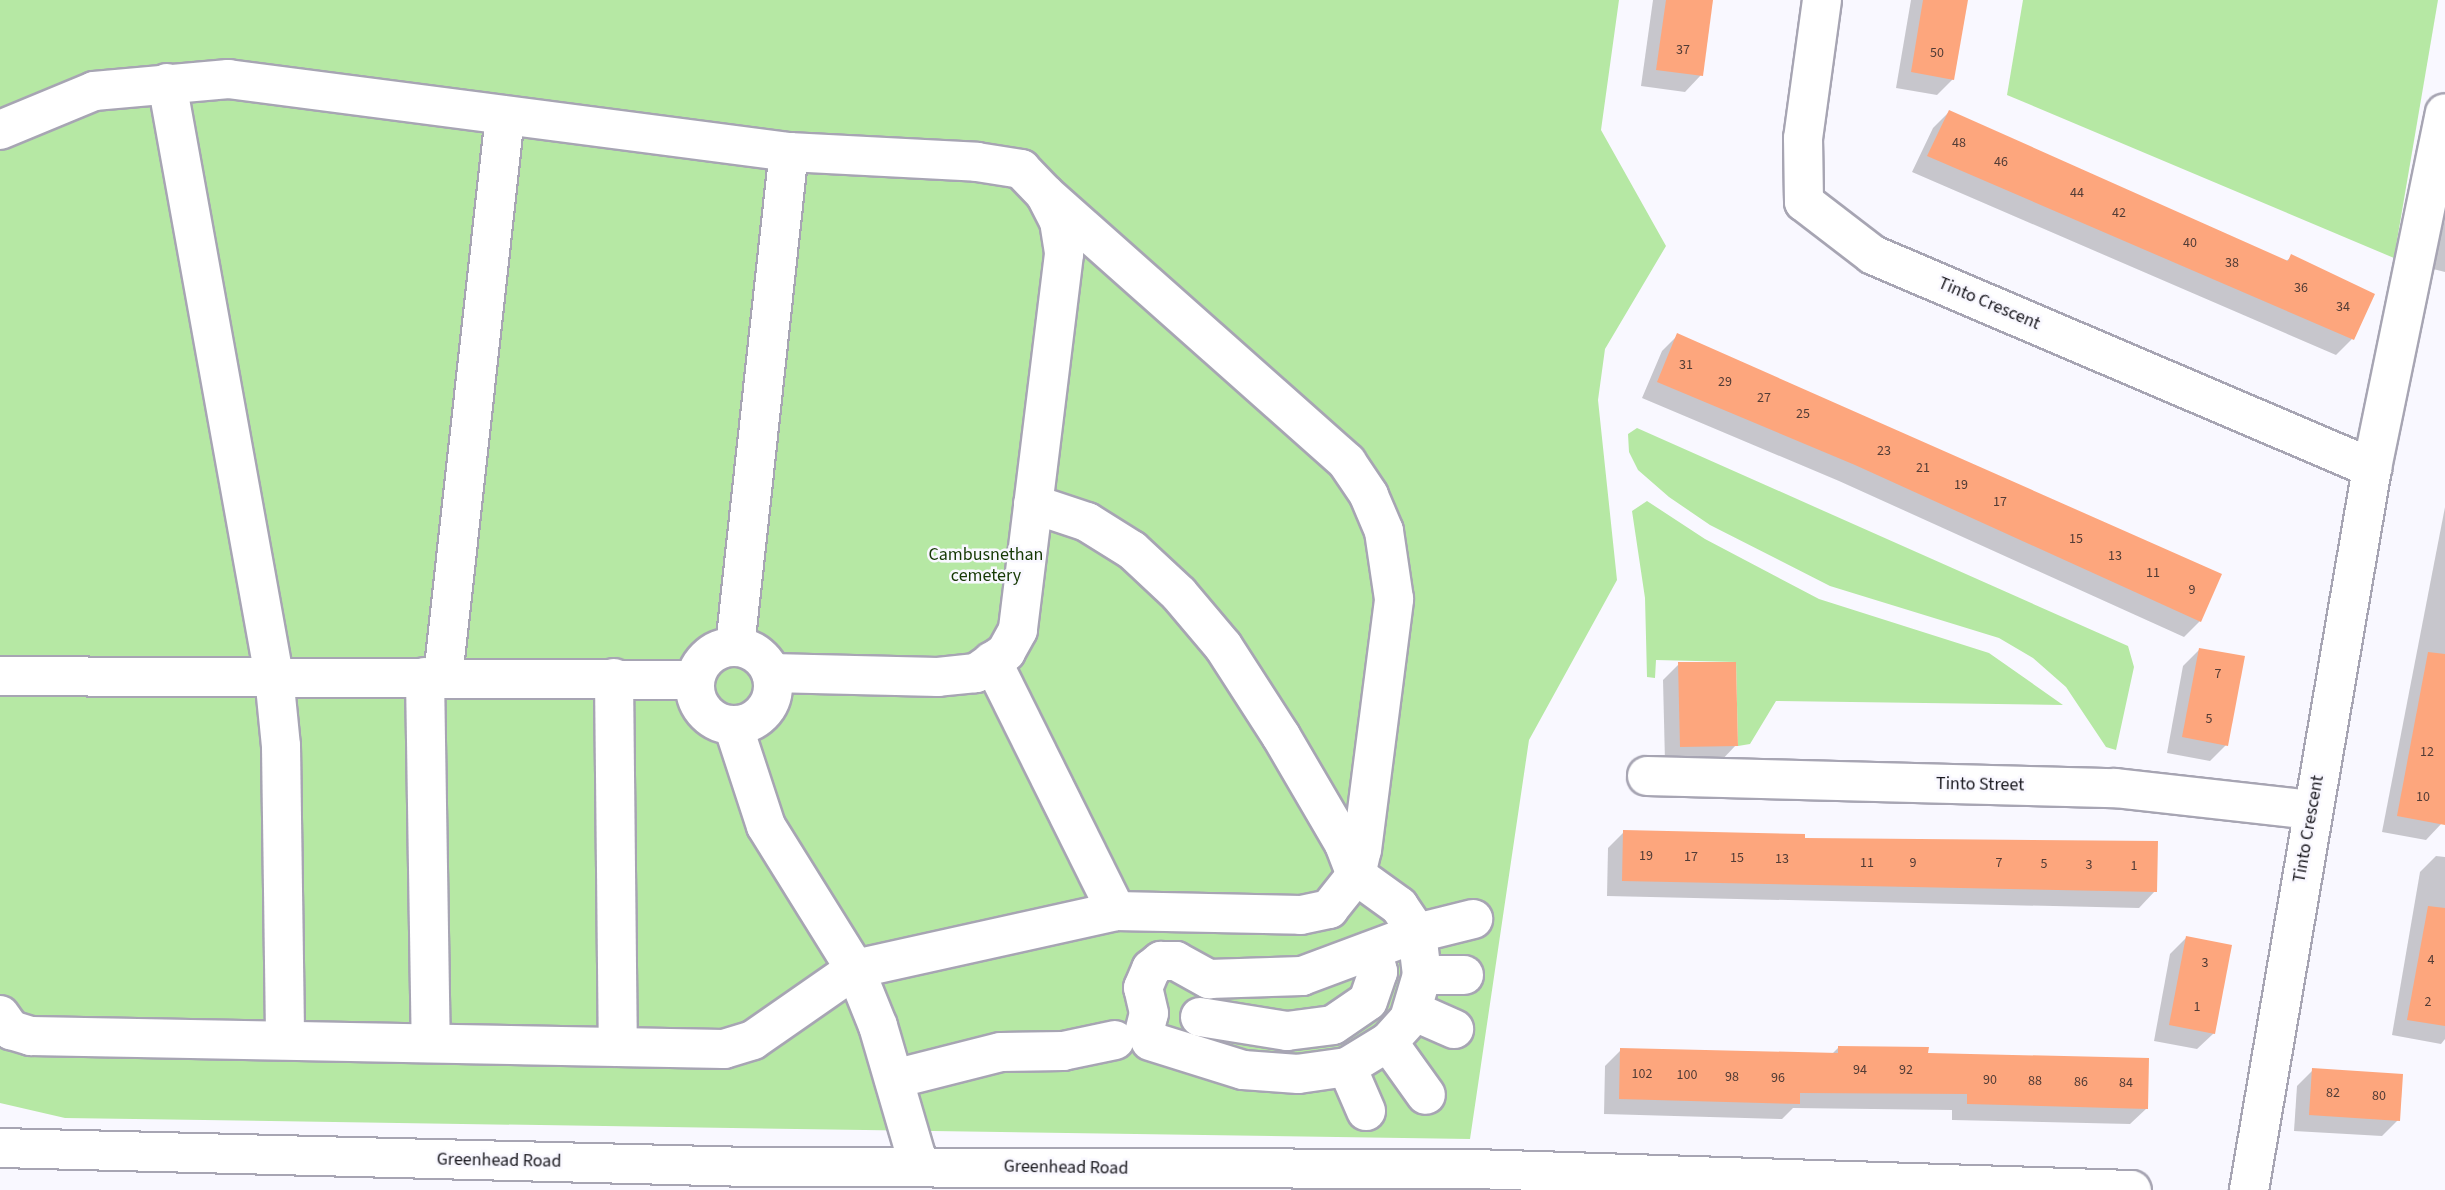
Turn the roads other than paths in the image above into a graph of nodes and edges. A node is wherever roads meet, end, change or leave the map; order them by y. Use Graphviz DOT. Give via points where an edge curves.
graph roads {
  1 [pos="1822,0"];
  2 [pos="167,83"];
  3 [pos="2445,113"];
  4 [pos="505,115"];
  5 [pos="0,131"];
  6 [pos="789,152"];
  7 [pos="1045,194"];
  8 [pos="2372,468"];
  9 [pos="1033,504"];
  10 [pos="735,647"];
  11 [pos="992,661"];
  12 [pos="771,673"];
  13 [pos="0,676"];
  14 [pos="274,676"];
  15 [pos="434,677"];
  16 [pos="614,678"];
  17 [pos="695,680"];
  18 [pos="733,725"];
  19 [pos="1647,776"];
  20 [pos="2312,810"];
  21 [pos="1356,875"];
  22 [pos="1116,911"];
  23 [pos="1474,919"];
  24 [pos="1417,933"];
  25 [pos="1373,951"];
  26 [pos="855,969"];
  27 [pos="1464,975"];
  28 [pos="1209,979"];
  29 [pos="1418,993"];
  30 [pos="0,1015"];
  31 [pos="1200,1017"];
  32 [pos="1454,1029"];
  33 [pos="1136,1037"];
  34 [pos="285,1040"];
  35 [pos="1388,1042"];
  36 [pos="431,1043"];
  37 [pos="618,1047"];
  38 [pos="1191,1056"];
  39 [pos="1347,1067"];
  40 [pos="894,1079"];
  41 [pos="1426,1095"];
  42 [pos="1366,1111"];
  43 [pos="0,1148"];
  44 [pos="463,1175"];
  45 [pos="898,1175"];
  46 [pos="1285,1180"];
  47 [pos="2132,1190"];
  48 [pos="2249,1190"];
  1 -- 8 [label="street, Tinto Crescent" via="1803,138 1804,202 1873,255"];
  2 -- 4 [label="street" via="228,79"];
  2 -- 5 [label="street" via="94,92"];
  2 -- 14 [label="street"];
  3 -- 8 [label="street, Tinto Crescent"];
  4 -- 6 [label="street"];
  4 -- 15 [label="street"];
  6 -- 7 [label="street" via="977,162 1021,169"];
  6 -- 10 [label="street"];
  7 -- 9 [label="street" via="1059,221 1064,254"];
  7 -- 21 [label="street" via="1347,462 1369,495 1384,531 1394,599"];
  8 -- 20 [label="street, Tinto Crescent"];
  9 -- 11 [label="street" via="1018,630 1006,652"];
  9 -- 21 [label="street" via="1087,522 1132,550 1179,594 1223,646 1281,736 1344,844"];
  10 -- 12 [label="street" via="761,656"];
  10 -- 17 [label="street" via="708,656"];
  11 -- 12 [label="street" via="976,673 938,677"];
  11 -- 22 [label="street"];
  12 -- 18 [label="street" via="773,691 766,709 752,721"];
  13 -- 14 [label="street"];
  14 -- 15 [label="street"];
  14 -- 34 [label="street" via="281,746"];
  15 -- 16 [label="street"];
  15 -- 36 [label="street"];
  16 -- 17 [label="street"];
  16 -- 37 [label="street"];
  17 -- 18 [label="street" via="701,708 715,721"];
  18 -- 26 [label="street" via="766,826"];
  19 -- 20 [label="street, Tinto Street" via="2115,788"];
  20 -- 48 [label="street, Tinto Crescent"];
  21 -- 22 [label="street" via="1329,909 1301,915"];
  21 -- 24 [label="street" via="1399,906"];
  22 -- 26 [label="street"];
  23 -- 24 [label="street"];
  24 -- 25 [label="street"];
  24 -- 29 [label="street"];
  25 -- 28 [label="street" via="1302,976"];
  25 -- 31 [label="street" via="1378,972 1368,1001 1333,1026 1287,1031"];
  26 -- 37 [label="street" via="743,1043 724,1049"];
  26 -- 40 [label="street"];
  27 -- 29 [label="street"];
  28 -- 31 [label="street"];
  28 -- 33 [label="street" via="1176,961 1161,961 1152,968 1143,988 1149,1013"];
  29 -- 32 [label="street"];
  29 -- 35 [label="street"];
  30 -- 34 [label="street" via="11,1030 31,1036"];
  31 -- 38 [label="street"];
  33 -- 38 [label="street"];
  33 -- 40 [label="street" via="1063,1051 1000,1052"];
  34 -- 36 [label="street"];
  35 -- 39 [label="street"];
  35 -- 41 [label="street"];
  36 -- 37 [label="street"];
  38 -- 39 [label="street" via="1256,1071 1298,1074"];
  39 -- 42 [label="street"];
  40 -- 45 [label="street"];
  43 -- 44 [label="street, Greenhead Road"];
  44 -- 45 [label="street, Greenhead Road"];
  45 -- 46 [label="street, Greenhead Road"];
  46 -- 47 [label="street, Greenhead Road" via="1474,1169"];
}
